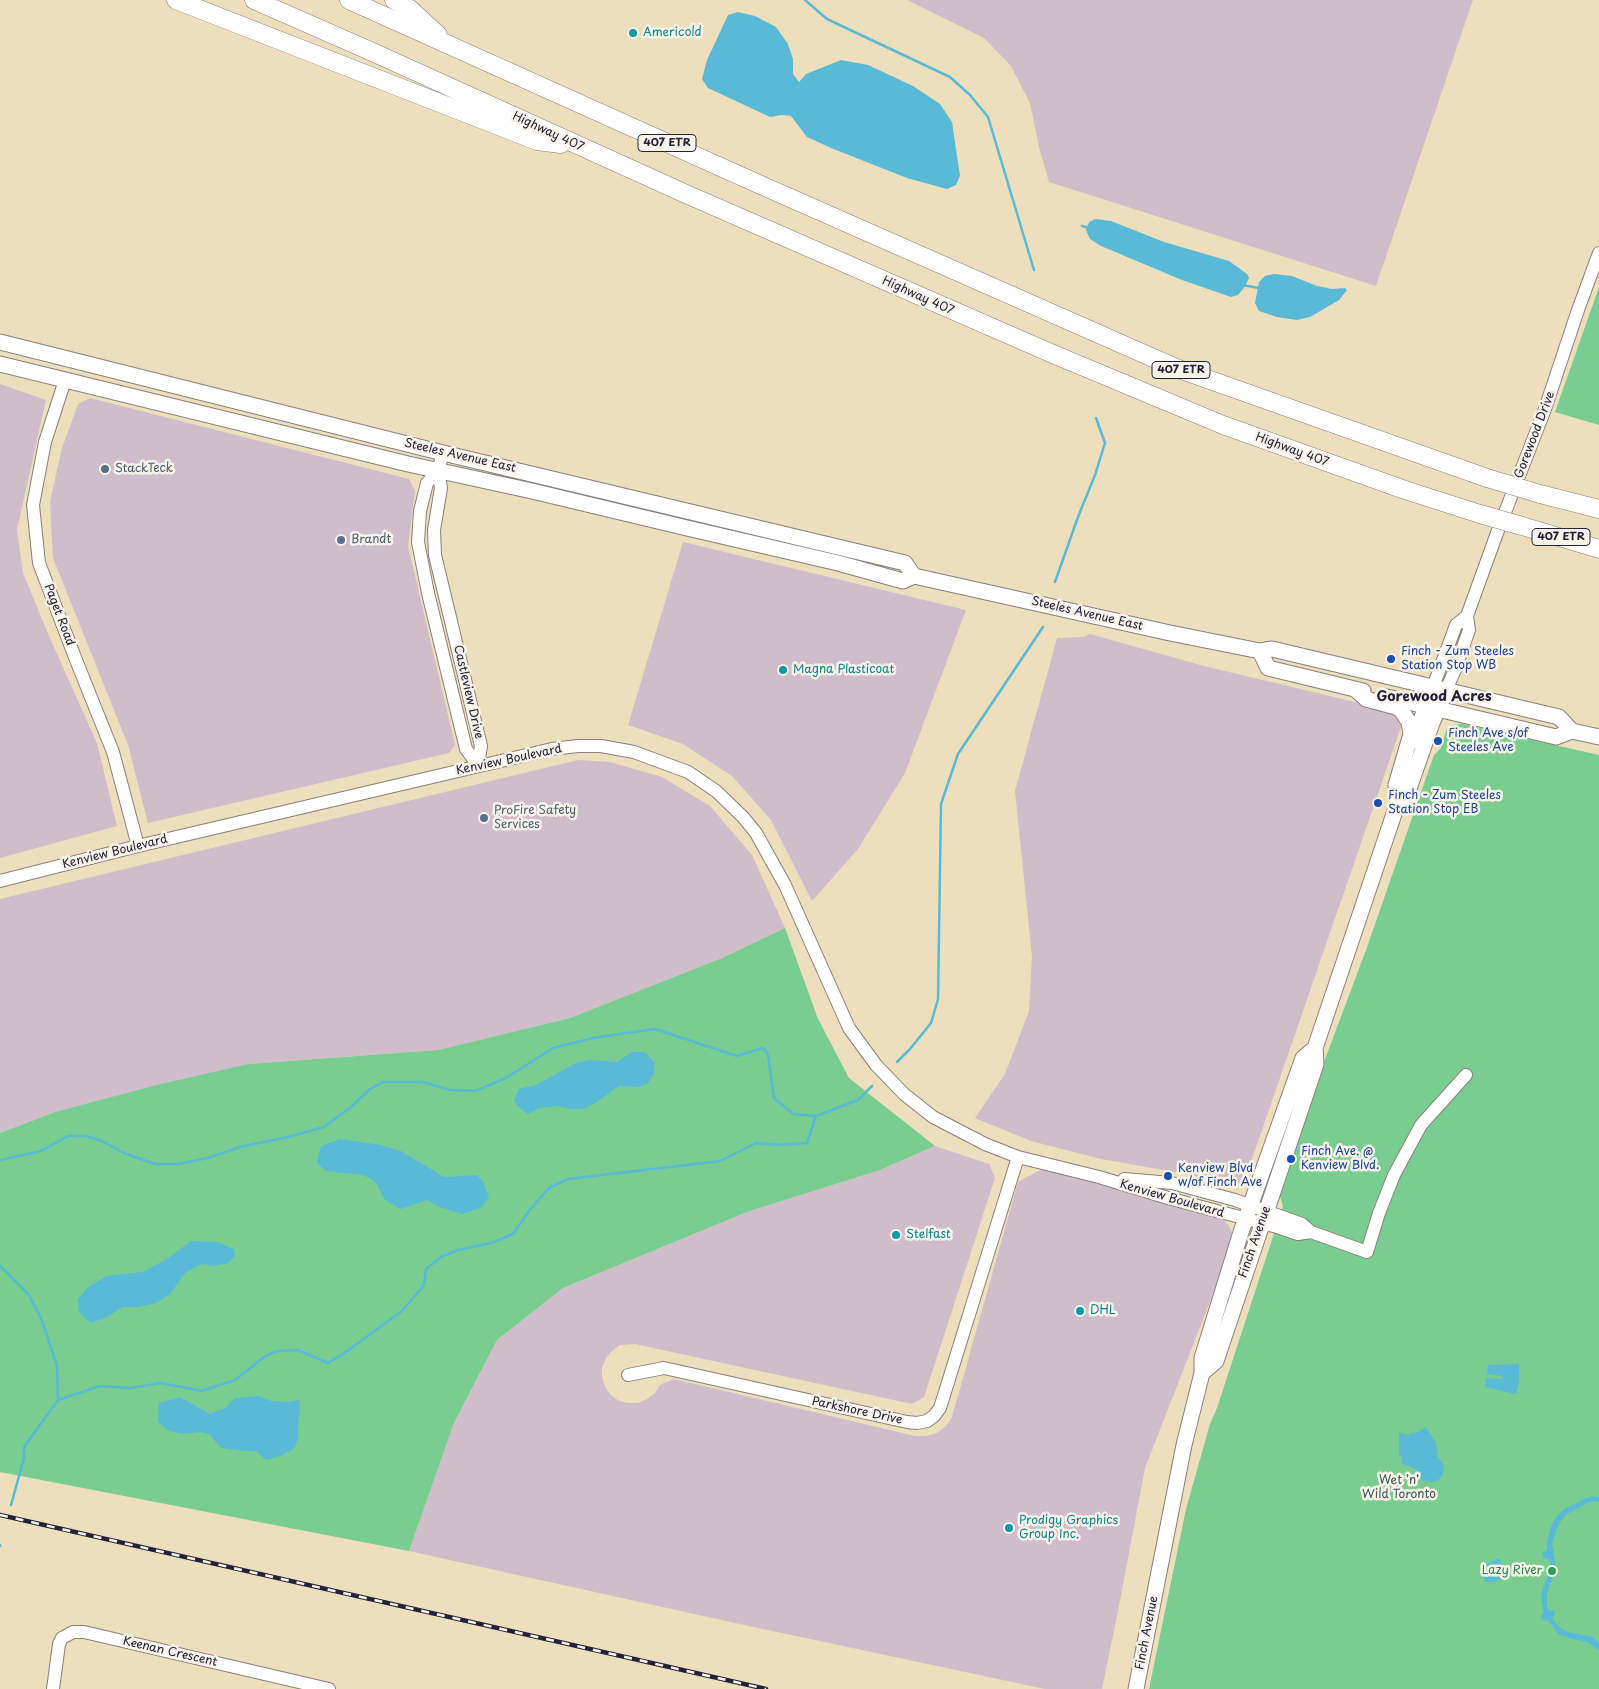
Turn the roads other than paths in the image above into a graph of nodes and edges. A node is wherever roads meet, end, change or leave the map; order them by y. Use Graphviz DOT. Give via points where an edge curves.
graph roads {
  1 [pos="176,0"];
  2 [pos="254,0"];
  3 [pos="349,0"];
  4 [pos="394,0"];
  5 [pos="450,46"];
  6 [pos="579,146"];
  7 [pos="1599,253"];
  8 [pos="0,342"];
  9 [pos="0,364"];
  10 [pos="65,380"];
  11 [pos="443,453"];
  12 [pos="438,471"];
  13 [pos="1599,509"];
  14 [pos="1599,549"];
  15 [pos="914,576"];
  16 [pos="444,590"];
  17 [pos="428,593"];
  18 [pos="1260,652"];
  19 [pos="1440,688"];
  20 [pos="1354,689"];
  21 [pos="1432,708"];
  22 [pos="1572,731"];
  23 [pos="1599,736"];
  24 [pos="478,765"];
  25 [pos="1397,797"];
  26 [pos="138,846"];
  27 [pos="0,881"];
  28 [pos="1315,1048"];
  29 [pos="1466,1075"];
  30 [pos="1018,1157"];
  31 [pos="1248,1212"];
  32 [pos="1263,1217"];
  33 [pos="1202,1372"];
  34 [pos="628,1375"];
  35 [pos="53,1689"];
  36 [pos="329,1689"];
  37 [pos="1136,1689"];
  1 -- 6 [label="highway" via="537,141"];
  2 -- 6 [label="highway, Highway 407 / 407 ETR"];
  3 -- 5 [label="highway, 407 ETR"];
  4 -- 5 [label="highway" via="410,9"];
  5 -- 13 [label="highway, 407 ETR, bridge" via="1176,368 1487,478"];
  6 -- 14 [label="highway, Highway 407 / 407 ETR, bridge" via="908,292 1223,425 1406,490"];
  7 -- 19 [label="street, Gorewood Drive" via="1546,409 1467,616 1469,630 1455,670"];
  8 -- 11 [label="main road, Steeles Avenue East"];
  9 -- 10 [label="main road, Steeles Avenue East"];
  10 -- 12 [label="main road, Steeles Avenue East"];
  10 -- 26 [label="street, Paget Road" via="45,442 33,505 39,563 113,752"];
  11 -- 12 [label="street, Castleview Drive"];
  11 -- 15 [label="main road, Steeles Avenue East" via="905,563"];
  12 -- 15 [label="main road, Steeles Avenue East" via="838,563 903,581"];
  12 -- 16 [label="street, Castleview Drive" via="441,488 434,530 435,555"];
  12 -- 17 [label="street, Castleview Drive" via="427,483 420,511 418,542"];
  15 -- 18 [label="main road, Steeles Avenue East"];
  16 -- 17 [label="street"];
  16 -- 24 [label="street, Castleview Drive" via="481,746"];
  17 -- 24 [label="street, Castleview Drive" via="466,749"];
  18 -- 19 [label="main road, Steeles Avenue East" via="1272,649"];
  18 -- 20 [label="main road, Steeles Avenue East" via="1268,668"];
  19 -- 21 [label="main road, Finch Avenue"];
  19 -- 22 [label="main road, Steeles Avenue East" via="1559,717"];
  20 -- 21 [label="main road, Steeles Avenue East"];
  20 -- 25 [label="main road" via="1366,699 1401,710 1408,722 1411,734 1396,785"];
  21 -- 22 [label="main road, Steeles Avenue East" via="1556,737"];
  21 -- 25 [label="main road, Finch Avenue"];
  22 -- 23 [label="main road, Steeles Avenue East"];
  24 -- 26 [label="street, Kenview Boulevard"];
  24 -- 30 [label="street, Kenview Boulevard" via="552,749 601,746 665,762 688,772 716,791 738,811 770,856 849,1028 876,1065 904,1094 933,1117"];
  25 -- 28 [label="main road, Finch Avenue"];
  26 -- 27 [label="street, Kenview Boulevard"];
  28 -- 31 [label="main road, Finch Avenue" via="1303,1058"];
  28 -- 32 [label="main road, Finch Avenue" via="1316,1064"];
  29 -- 32 [label="street, Kenview Boulevard" via="1421,1125 1394,1175 1367,1252 1311,1232 1298,1234"];
  30 -- 31 [label="street, Kenview Boulevard" via="1099,1177 1172,1184"];
  30 -- 34 [label="street, Parkshore Drive" via="940,1408 927,1421 907,1422 664,1368"];
  31 -- 32 [label="street, Kenview Boulevard"];
  31 -- 33 [label="main road, Finch Avenue" via="1202,1358"];
  32 -- 33 [label="main road, Finch Avenue" via="1216,1361"];
  33 -- 37 [label="main road, Finch Avenue" via="1184,1445"];
  35 -- 36 [label="street, Keenan Crescent" via="59,1644 62,1638 73,1632"];
}
